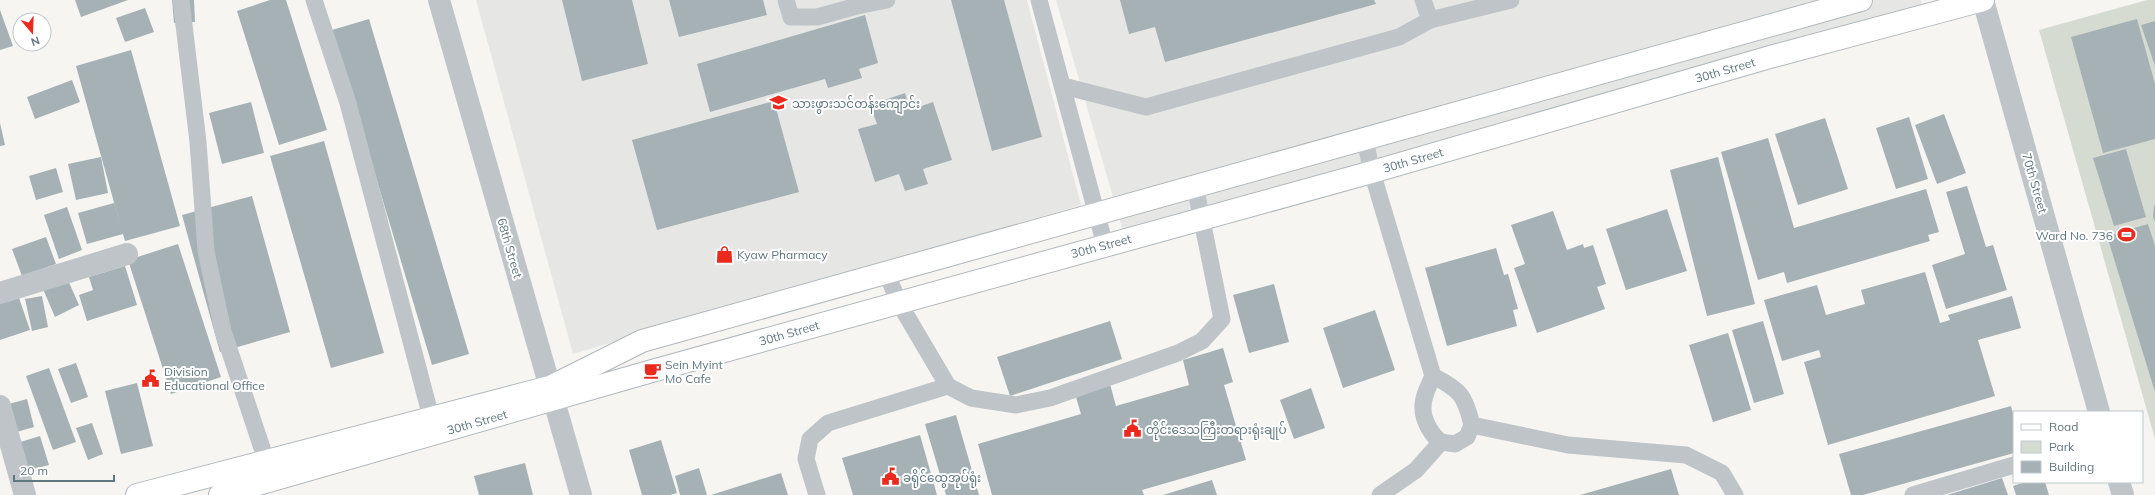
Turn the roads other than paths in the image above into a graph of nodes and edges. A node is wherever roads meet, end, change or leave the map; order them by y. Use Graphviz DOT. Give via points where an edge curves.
graph roads {
  1 [pos="181,0"];
  2 [pos="314,0"];
  3 [pos="439,0"];
  4 [pos="786,0"];
  5 [pos="887,0"];
  6 [pos="1039,0"];
  7 [pos="1423,0"];
  8 [pos="1511,0"];
  9 [pos="1861,0"];
  10 [pos="1983,0"];
  11 [pos="1430,20"];
  12 [pos="1063,86"];
  13 [pos="1365,140"];
  14 [pos="1372,172"];
  15 [pos="1196,186"];
  16 [pos="1098,213"];
  17 [pos="1202,220"];
  18 [pos="1105,245"];
  19 [pos="127,254"];
  20 [pos="886,272"];
  21 [pos="0,293"];
  22 [pos="899,303"];
  23 [pos="766,306"];
  24 [pos="774,338"];
  25 [pos="1433,376"];
  26 [pos="948,386"];
  27 [pos="552,394"];
  28 [pos="0,406"];
  29 [pos="2099,411"];
  30 [pos="431,417"];
  31 [pos="1472,426"];
  32 [pos="1441,442"];
  33 [pos="2013,465"];
  34 [pos="270,471"];
  35 [pos="2119,483"];
  36 [pos="148,494"];
  37 [pos="25,495"];
  38 [pos="220,495"];
  39 [pos="581,495"];
  40 [pos="817,495"];
  41 [pos="1380,495"];
  42 [pos="1735,495"];
  43 [pos="1913,495"];
  44 [pos="2123,495"];
  1 -- 34 [label="lane" via="198,142 206,251 223,331"];
  2 -- 30 [label="lane" via="348,103"];
  3 -- 27 [label="street, 68th Street"];
  4 -- 5 [label="lane" via="792,17 817,17"];
  6 -- 12 [label="lane"];
  7 -- 11 [label="lane"];
  8 -- 11 [label="lane"];
  9 -- 13 [label="main road, 30th Street"];
  10 -- 14 [label="main road, 30th Street" via="1770,57"];
  10 -- 29 [label="street, 70th Street"];
  11 -- 12 [label="lane" via="1399,37 1146,107"];
  12 -- 16 [label="lane"];
  13 -- 14 [label="lane"];
  13 -- 15 [label="main road, 30th Street"];
  14 -- 17 [label="main road, 30th Street"];
  14 -- 25 [label="lane"];
  15 -- 16 [label="main road, 30th Street"];
  15 -- 17 [label="lane"];
  16 -- 18 [label="lane"];
  16 -- 20 [label="main road, 30th Street"];
  17 -- 18 [label="main road, 30th Street"];
  17 -- 26 [label="lane" via="1222,318 1202,341 1178,353 1050,398 1016,405 972,398"];
  18 -- 22 [label="main road, 30th Street"];
  19 -- 21 [label="street"];
  20 -- 22 [label="lane"];
  20 -- 23 [label="main road, 30th Street"];
  22 -- 24 [label="main road, 30th Street"];
  22 -- 26 [label="lane"];
  23 -- 24 [label="main road"];
  23 -- 27 [label="main road, 30th Street" via="642,341"];
  24 -- 27 [label="main road, 30th Street"];
  25 -- 31 [label="lane" via="1454,387 1462,397"];
  25 -- 32 [label="lane" via="1422,409 1428,426"];
  26 -- 40 [label="lane" via="828,423 810,439 806,459"];
  27 -- 30 [label="main road, 30th Street"];
  27 -- 34 [label="main road, 30th Street"];
  27 -- 39 [label="street, 68th Street"];
  28 -- 37 [label="street"];
  30 -- 34 [label="main road, 30th Street"];
  31 -- 32 [label="lane" via="1467,437 1455,444"];
  31 -- 42 [label="lane" via="1568,445 1686,455 1722,473"];
  32 -- 41 [label="lane" via="1416,470"];
  33 -- 43 [label="lane"];
  34 -- 36 [label="main road, 30th Street"];
  34 -- 38 [label="main road, 30th Street"];
  35 -- 44 [label="street"];
}
